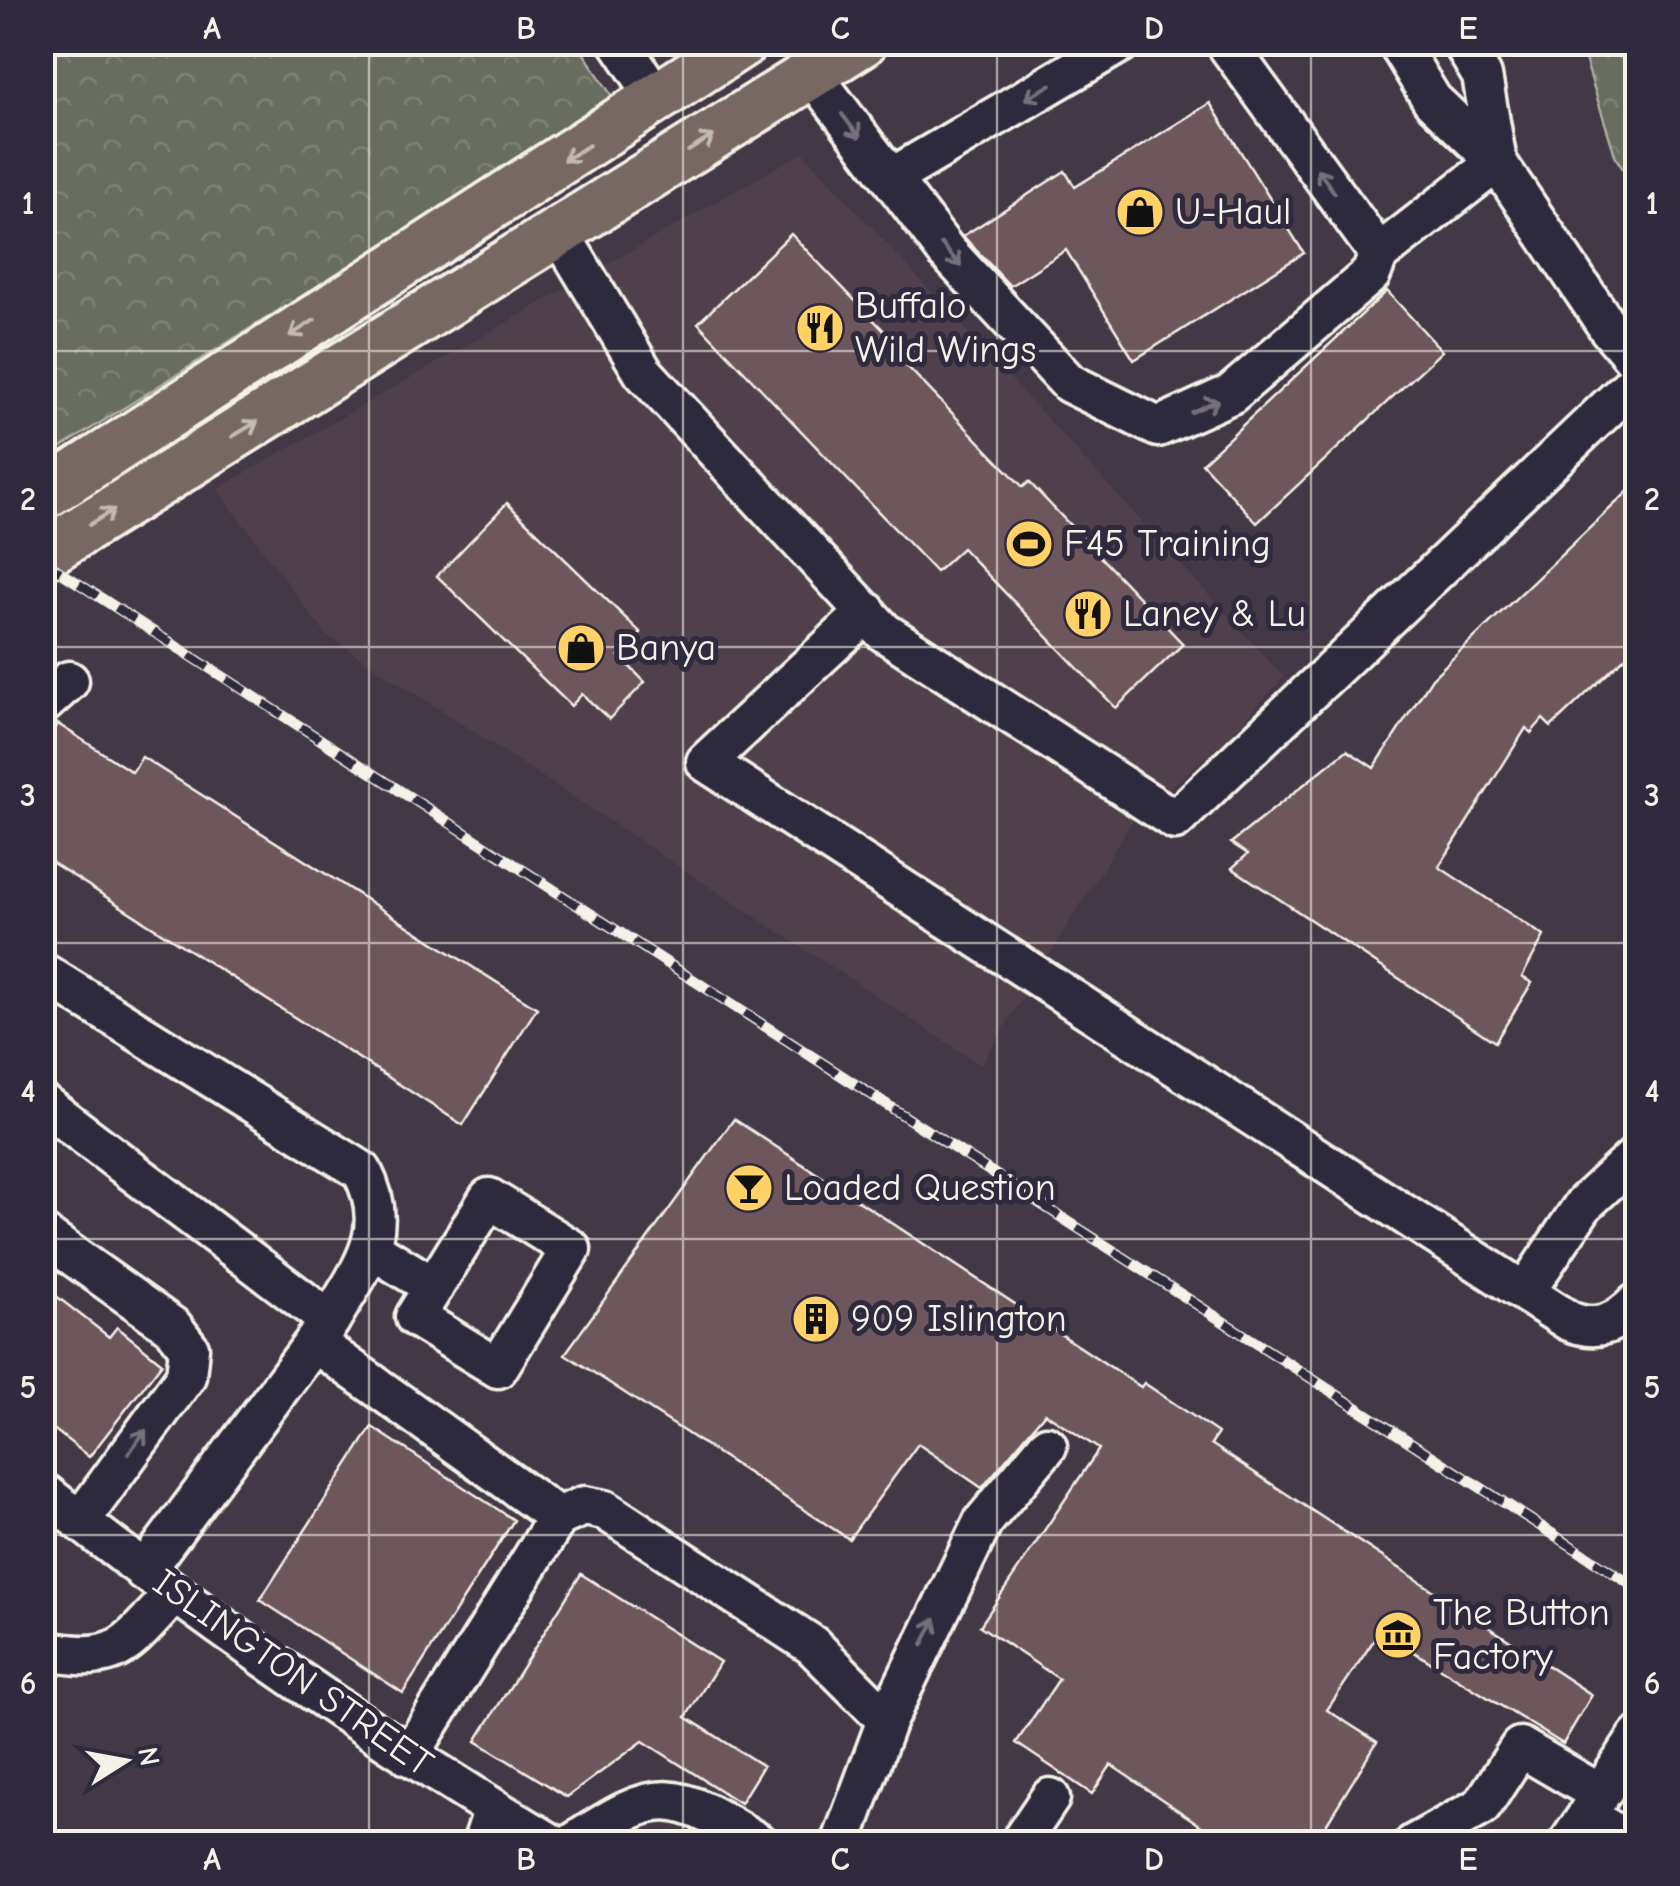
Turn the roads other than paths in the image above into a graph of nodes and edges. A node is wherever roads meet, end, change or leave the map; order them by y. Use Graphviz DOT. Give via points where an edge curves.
graph roads {
  1 [pos="620,42"];
  2 [pos="744,42"];
  3 [pos="862,42"];
  4 [pos="1122,42"];
  5 [pos="1225,42"];
  6 [pos="1397,42"];
  7 [pos="1462,42"];
  8 [pos="812,74"];
  9 [pos="658,100"];
  10 [pos="1497,162"];
  11 [pos="891,178"];
  12 [pos="559,232"];
  13 [pos="1379,254"];
  14 [pos="1638,363"];
  15 [pos="1638,379"];
  16 [pos="42,496"];
  17 [pos="42,554"];
  18 [pos="867,612"];
  19 [pos="42,972"];
  20 [pos="42,1103"];
  21 [pos="1638,1154"];
  22 [pos="42,1234"];
  23 [pos="372,1249"];
  24 [pos="434,1288"];
  25 [pos="1525,1292"];
  26 [pos="1635,1311"];
  27 [pos="322,1332"];
  28 [pos="1047,1446"];
  29 [pos="42,1491"];
  30 [pos="558,1517"];
  31 [pos="80,1521"];
  32 [pos="144,1571"];
  33 [pos="174,1594"];
  34 [pos="42,1650"];
  35 [pos="887,1720"];
  36 [pos="1638,1737"];
  37 [pos="409,1756"];
  38 [pos="1050,1798"];
  39 [pos="1585,1818"];
  40 [pos="488,1826"];
  41 [pos="552,1844"];
  42 [pos="572,1844"];
  43 [pos="760,1844"];
  44 [pos="841,1844"];
  45 [pos="1019,1844"];
  46 [pos="1414,1844"];
  47 [pos="1632,1844"];
  1 -- 9 [label="street"];
  2 -- 9 [label="main road"];
  3 -- 8 [label="main road"];
  4 -- 11 [label="street, one-way"];
  13 -- 5 [label="street, one-way"];
  6 -- 10 [label="street" via="1432,100"];
  7 -- 10 [label="street" via="1482,76"];
  8 -- 11 [label="street, one-way"];
  12 -- 8 [label="main road, one-way"];
  9 -- 16 [label="main road, one-way"];
  10 -- 13 [label="street"];
  10 -- 14 [label="street"];
  11 -- 13 [label="street, one-way" via="946,251 1069,383 1158,427 1231,394 1371,274"];
  17 -- 12 [label="main road, one-way"];
  12 -- 18 [label="street" via="643,372"];
  15 -- 18 [label="street" via="1174,820 884,632"];
  18 -- 25 [label="street" via="706,762"];
  19 -- 23 [label="street" via="362,1171 374,1194"];
  20 -- 27 [label="street"];
  21 -- 25 [label="street" via="1584,1204"];
  31 -- 22 [label="street, one-way" via="186,1376 189,1348 173,1327"];
  23 -- 24 [label="street"];
  23 -- 27 [label="street"];
  24 -- 24 [label="street" via="416,1317 498,1368 571,1250 489,1198"];
  25 -- 26 [label="street" via="1581,1326 1607,1325"];
  27 -- 30 [label="street"];
  27 -- 32 [label="street"];
  35 -- 28 [label="street, one-way" via="982,1522"];
  29 -- 31 [label="street, ISLINGTON STREET"];
  30 -- 35 [label="street" via="584,1506 604,1510 812,1645"];
  30 -- 37 [label="street"];
  31 -- 32 [label="street, ISLINGTON STREET"];
  32 -- 33 [label="street, ISLINGTON STREET"];
  33 -- 34 [label="street" via="124,1647 101,1657"];
  33 -- 37 [label="street, ISLINGTON STREET"];
  35 -- 44 [label="street"];
  36 -- 39 [label="street"];
  37 -- 40 [label="street, ISLINGTON STREET"];
  38 -- 45 [label="street"];
  39 -- 46 [label="street" via="1520,1747 1482,1806"];
  39 -- 47 [label="street"];
  40 -- 41 [label="street, ISLINGTON STREET"];
  42 -- 43 [label="street" via="652,1799 680,1800"];
}
